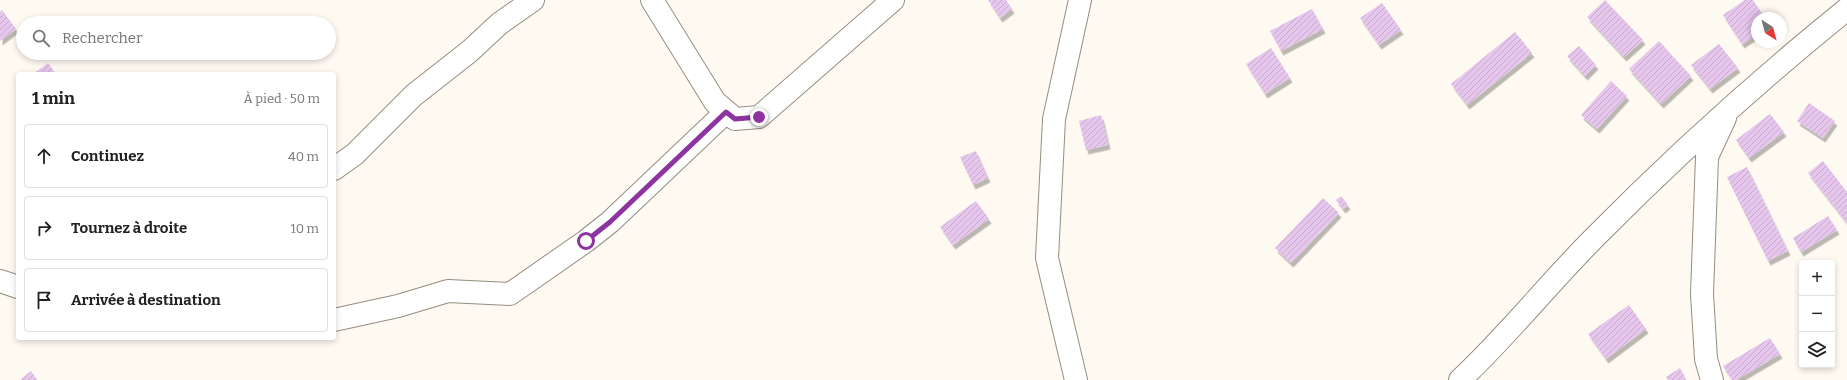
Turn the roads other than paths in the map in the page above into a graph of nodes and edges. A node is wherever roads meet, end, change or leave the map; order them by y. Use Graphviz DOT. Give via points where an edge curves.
graph roads {
  1 [pos="533,0"];
  2 [pos="652,0"];
  3 [pos="893,0"];
  4 [pos="1080,0"];
  5 [pos="1847,9"];
  6 [pos="1729,109"];
  7 [pos="726,112"];
  8 [pos="336,168"];
  9 [pos="0,281"];
  10 [pos="16,286"];
  11 [pos="336,320"];
  12 [pos="1076,380"];
  13 [pos="1460,380"];
  14 [pos="1712,380"];
  1 -- 8 [label="street" via="498,24 470,51 414,96 355,154"];
  2 -- 7 [label="street" via="714,102"];
  3 -- 7 [label="street" via="759,117 735,119"];
  4 -- 12 [label="street" via="1054,120 1047,258"];
  5 -- 6 [label="street" via="1790,54"];
  6 -- 13 [label="street" via="1594,237"];
  6 -- 14 [label="street" via="1707,157 1702,294 1706,359"];
  7 -- 11 [label="street" via="610,222 510,294 448,291 398,306"];
  9 -- 10 [label="street"];
}
